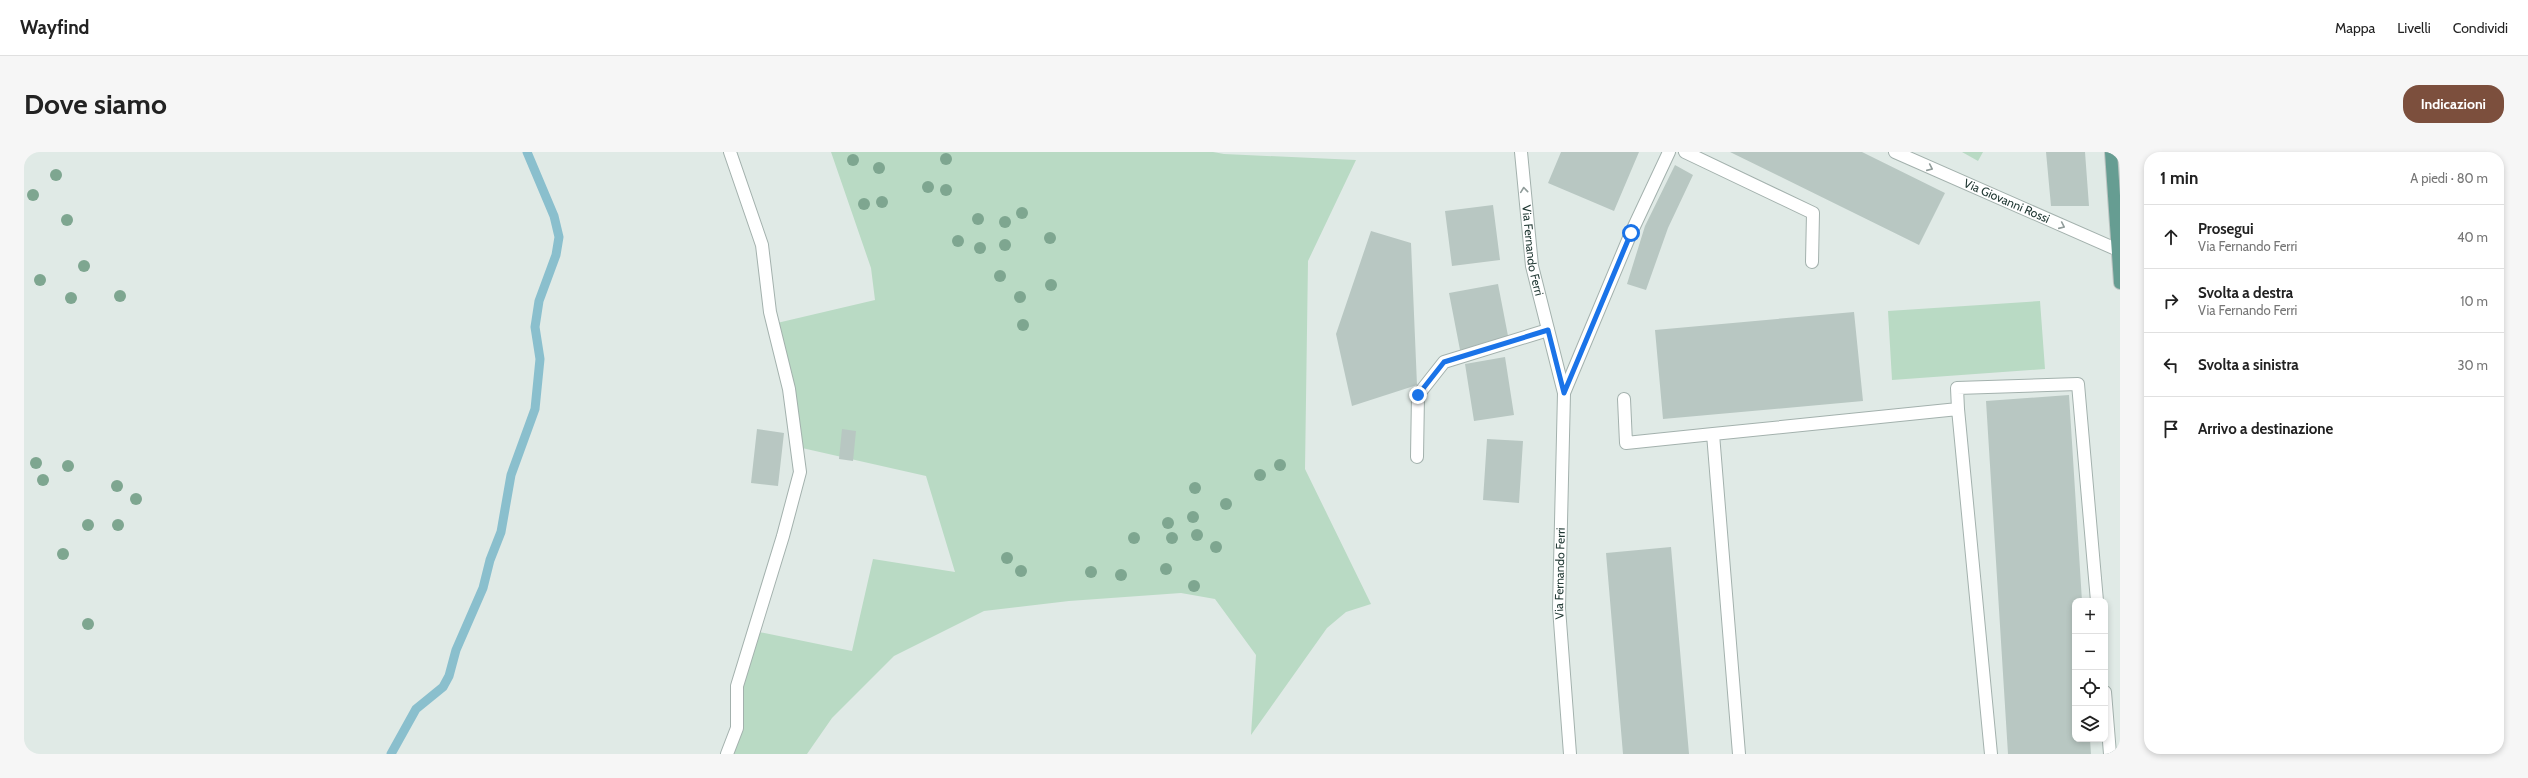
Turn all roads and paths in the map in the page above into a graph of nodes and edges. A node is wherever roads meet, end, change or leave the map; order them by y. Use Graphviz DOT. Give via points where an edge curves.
graph roads {
  1 [pos="730,152"];
  2 [pos="1521,152"];
  3 [pos="1669,152"];
  4 [pos="1686,152"];
  5 [pos="1895,152"];
  6 [pos="2111,152"];
  7 [pos="2118,250"];
  8 [pos="1812,262"];
  9 [pos="2120,282"];
  10 [pos="1548,330"];
  11 [pos="1564,393"];
  12 [pos="1624,399"];
  13 [pos="1958,409"];
  14 [pos="1713,434"];
  15 [pos="1417,457"];
  16 [pos="2097,598"];
  17 [pos="2106,706"];
  18 [pos="727,754"];
  19 [pos="1570,754"];
  20 [pos="1739,754"];
  21 [pos="1991,754"];
  22 [pos="2110,754"];
  1 -- 18 [label="street" via="762,245 770,312 789,389 800,472 737,686 737,728"];
  10 -- 2 [label="street, Via Fernando Ferri, one-way" via="1532,266"];
  3 -- 11 [label="street, Via Fernando Ferri" via="1631,233"];
  4 -- 8 [label="street" via="1813,213"];
  5 -- 7 [label="street, Via Giovanni Rossi, one-way"];
  6 -- 7 [label="main road"];
  7 -- 9 [label="main road"];
  10 -- 11 [label="street, Via Fernando Ferri"];
  10 -- 15 [label="street" via="1444,362 1418,395"];
  11 -- 19 [label="street, Via Fernando Ferri" via="1559,608"];
  12 -- 14 [label="street" via="1626,443"];
  13 -- 14 [label="street"];
  13 -- 16 [label="street" via="1956,388 2078,384"];
  13 -- 21 [label="street"];
  14 -- 20 [label="street"];
  17 -- 22 [label="street"];
}
